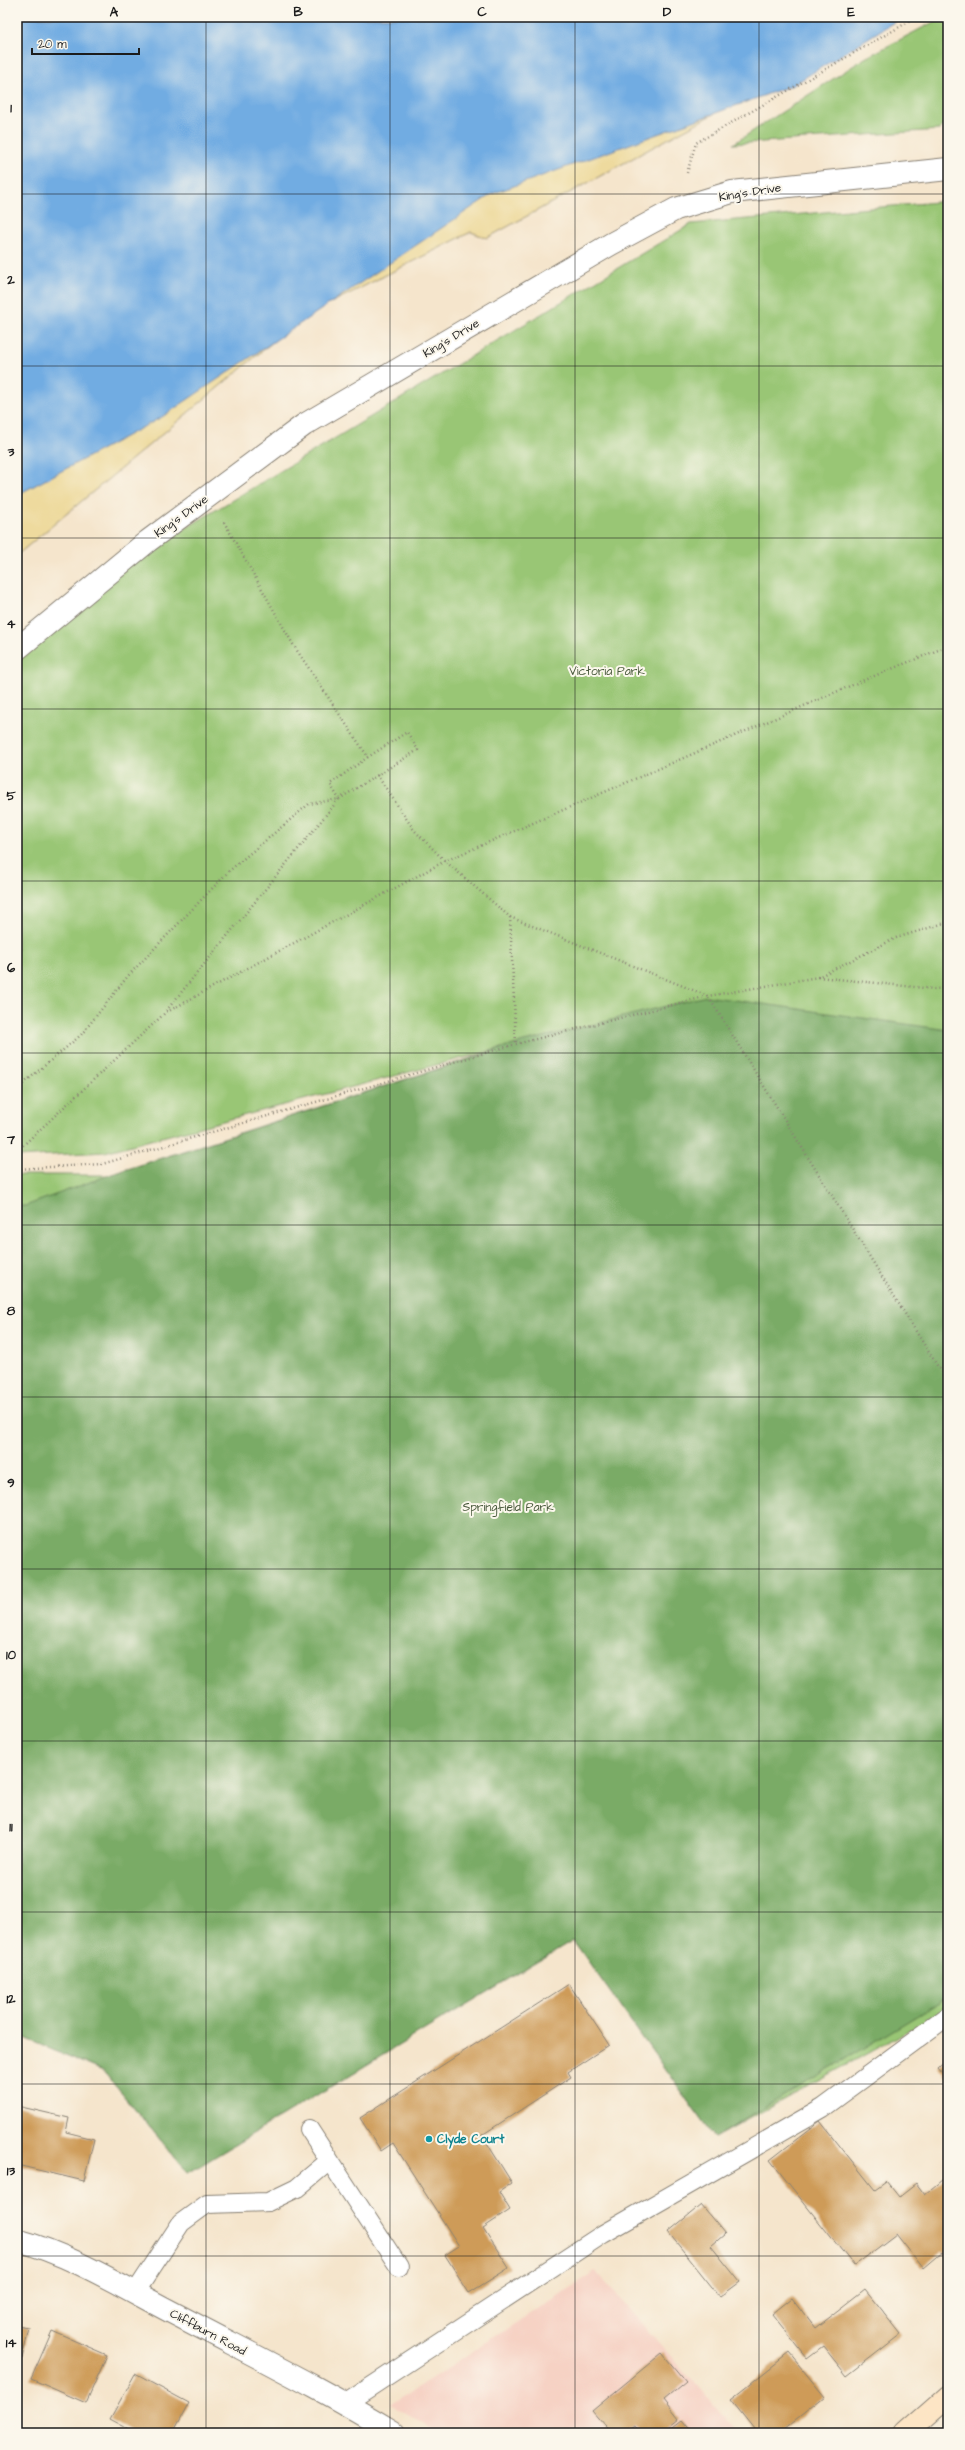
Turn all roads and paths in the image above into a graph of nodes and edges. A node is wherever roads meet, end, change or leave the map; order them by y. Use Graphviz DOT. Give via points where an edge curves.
graph roads {
  1 [pos="917,17"];
  2 [pos="948,169"];
  3 [pos="676,209"];
  4 [pos="209,496"];
  5 [pos="948,646"];
  6 [pos="17,649"];
  7 [pos="368,757"];
  8 [pos="376,775"];
  9 [pos="339,798"];
  10 [pos="445,861"];
  11 [pos="510,917"];
  12 [pos="948,922"];
  13 [pos="818,977"];
  14 [pos="948,988"];
  15 [pos="708,996"];
  16 [pos="164,1013"];
  17 [pos="516,1044"];
  18 [pos="17,1089"];
  19 [pos="17,1151"];
  20 [pos="17,1169"];
  21 [pos="948,1383"];
  22 [pos="948,2016"];
  23 [pos="309,2129"];
  24 [pos="329,2161"];
  25 [pos="17,2240"];
  26 [pos="399,2267"];
  27 [pos="135,2293"];
  28 [pos="346,2403"];
  29 [pos="946,2404"];
  30 [pos="395,2433"];
  31 [pos="907,2433"];
  1 -- 3 [label="path" via="696,143"];
  2 -- 3 [label="street, King's Drive" via="732,192"];
  3 -- 4 [label="street, King's Drive" via="611,244 304,425"];
  4 -- 6 [label="street, King's Drive" via="148,541"];
  4 -- 7 [label="path" via="294,646"];
  5 -- 10 [label="path"];
  7 -- 8 [label="path" via="407,732 418,750"];
  7 -- 9 [label="path" via="330,784"];
  8 -- 9 [label="path"];
  8 -- 10 [label="path" via="414,830"];
  9 -- 16 [label="path"];
  9 -- 18 [label="path" via="309,804 229,871 128,976 81,1034"];
  10 -- 11 [label="path"];
  10 -- 16 [label="path"];
  11 -- 15 [label="path"];
  11 -- 17 [label="path"];
  12 -- 13 [label="path" via="896,938"];
  13 -- 14 [label="path" via="934,989"];
  13 -- 15 [label="path"];
  15 -- 17 [label="path"];
  15 -- 21 [label="path"];
  16 -- 19 [label="path"];
  17 -- 20 [label="path" via="102,1164"];
  22 -- 28 [label="lane" via="823,2108 603,2234"];
  23 -- 24 [label="lane"];
  24 -- 26 [label="lane"];
  24 -- 27 [label="lane" via="297,2188 268,2202 207,2204 181,2223"];
  25 -- 27 [label="street, Cliffburn Road" via="46,2248"];
  27 -- 28 [label="street, Cliffburn Road"];
  28 -- 30 [label="street, Cliffburn Road"];
  29 -- 31 [label="street"];
}
